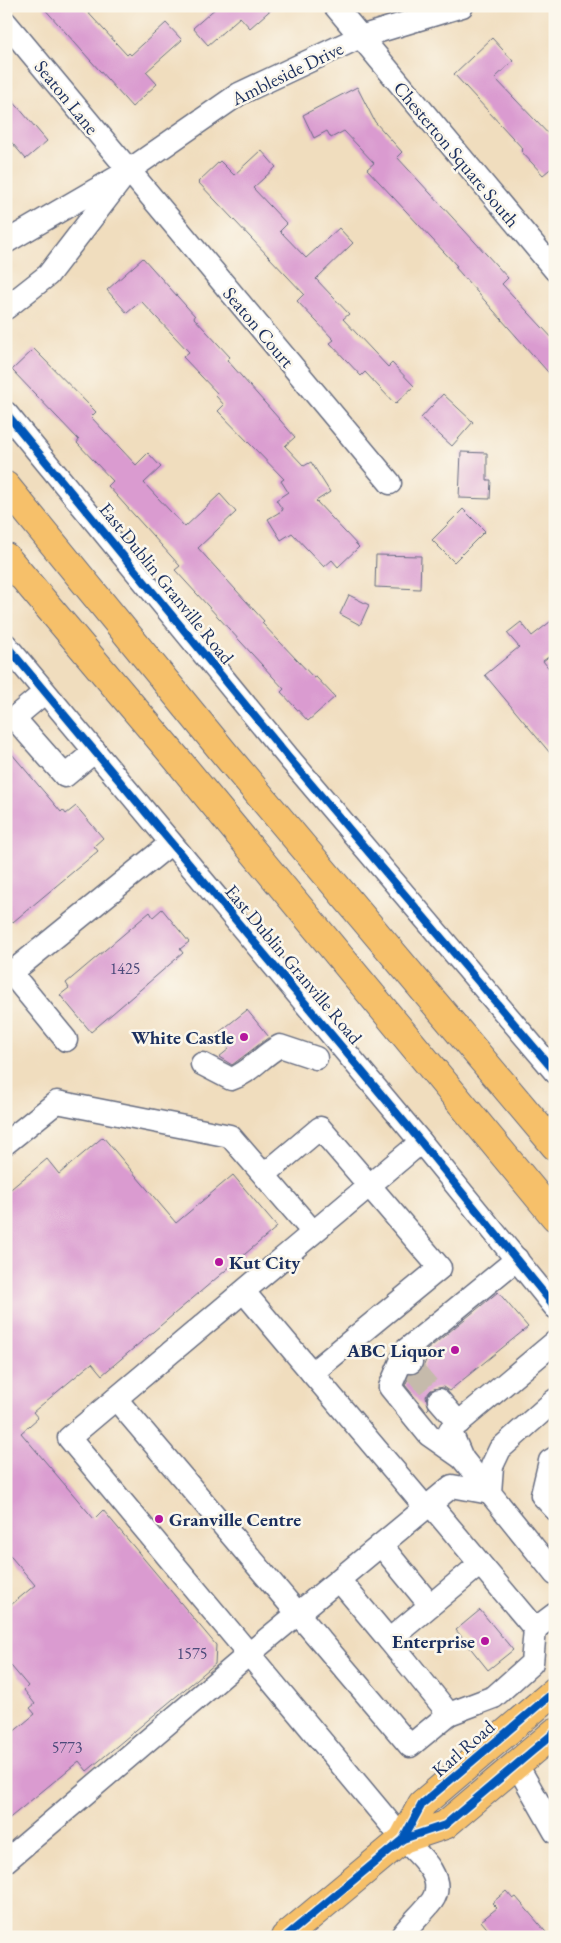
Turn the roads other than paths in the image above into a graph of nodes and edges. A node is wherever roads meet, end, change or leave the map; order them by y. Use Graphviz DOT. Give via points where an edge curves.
graph roads {
  1 [pos="335,6"];
  2 [pos="462,6"];
  3 [pos="6,23"];
  4 [pos="360,37"];
  5 [pos="128,171"];
  6 [pos="6,242"];
  7 [pos="555,270"];
  8 [pos="6,308"];
  9 [pos="6,413"];
  10 [pos="390,483"];
  11 [pos="6,486"];
  12 [pos="6,557"];
  13 [pos="8,650"];
  14 [pos="45,692"];
  15 [pos="10,721"];
  16 [pos="95,751"];
  17 [pos="171,843"];
  18 [pos="9,971"];
  19 [pos="66,1040"];
  20 [pos="316,1058"];
  21 [pos="202,1064"];
  22 [pos="555,1072"];
  23 [pos="421,1142"];
  24 [pos="6,1144"];
  25 [pos="555,1146"];
  26 [pos="264,1175"];
  27 [pos="370,1184"];
  28 [pos="555,1216"];
  29 [pos="313,1232"];
  30 [pos="517,1259"];
  31 [pos="244,1292"];
  32 [pos="555,1307"];
  33 [pos="555,1342"];
  34 [pos="406,1350"];
  35 [pos="414,1370"];
  36 [pos="312,1373"];
  37 [pos="116,1399"];
  38 [pos="439,1400"];
  39 [pos="555,1400"];
  40 [pos="459,1423"];
  41 [pos="462,1458"];
  42 [pos="555,1458"];
  43 [pos="490,1493"];
  44 [pos="428,1506"];
  45 [pos="555,1509"];
  46 [pos="381,1545"];
  47 [pos="480,1564"];
  48 [pos="555,1574"];
  49 [pos="339,1580"];
  50 [pos="430,1605"];
  51 [pos="298,1614"];
  52 [pos="555,1614"];
  53 [pos="535,1629"];
  54 [pos="389,1640"];
  55 [pos="250,1654"];
  56 [pos="555,1691"];
  57 [pos="448,1714"];
  58 [pos="555,1732"];
  59 [pos="516,1765"];
  60 [pos="555,1832"];
  61 [pos="403,1838"];
  62 [pos="6,1861"];
  63 [pos="285,1937"];
  64 [pos="401,1937"];
  1 -- 4 [label="street, Chesterton Square South"];
  2 -- 4 [label="street, Ambleside Drive"];
  3 -- 5 [label="street, Seaton Lane"];
  4 -- 5 [label="street, Ambleside Drive" via="239,94"];
  4 -- 7 [label="street, Chesterton Square South"];
  5 -- 6 [label="street, Ambleside Drive"];
  5 -- 8 [label="street, Ambleside Drive" via="48,275"];
  5 -- 10 [label="street, Seaton Court"];
  9 -- 22 [label="street, East Dublin Granville Road" via="288,757"];
  11 -- 25 [label="main road" via="225,754"];
  12 -- 28 [label="main road"];
  13 -- 14 [label="street, East Dublin Granville Road"];
  14 -- 15 [label="street"];
  14 -- 16 [label="street, East Dublin Granville Road"];
  15 -- 16 [label="street" via="65,776"];
  16 -- 17 [label="street, East Dublin Granville Road"];
  17 -- 18 [label="street"];
  17 -- 23 [label="street, East Dublin Granville Road"];
  18 -- 19 [label="street"];
  20 -- 21 [label="street" via="280,1046 240,1076 231,1079"];
  23 -- 27 [label="street"];
  23 -- 30 [label="street, East Dublin Granville Road"];
  24 -- 26 [label="street" via="57,1102 230,1136"];
  26 -- 27 [label="street" via="320,1128"];
  26 -- 29 [label="street"];
  27 -- 29 [label="street"];
  27 -- 36 [label="street" via="440,1268"];
  29 -- 31 [label="street"];
  30 -- 32 [label="street, East Dublin Granville Road"];
  30 -- 34 [label="street"];
  31 -- 36 [label="street"];
  31 -- 37 [label="street"];
  33 -- 40 [label="street"];
  34 -- 35 [label="street"];
  34 -- 41 [label="street" via="390,1387 429,1435"];
  36 -- 44 [label="street"];
  37 -- 51 [label="street"];
  37 -- 55 [label="street" via="70,1438"];
  38 -- 40 [label="street"];
  39 -- 43 [label="street" via="500,1449 492,1466"];
  40 -- 41 [label="street" via="450,1430"];
  41 -- 43 [label="street"];
  42 -- 45 [label="street" via="550,1461 542,1494"];
  43 -- 44 [label="street" via="452,1486"];
  43 -- 48 [label="street"];
  44 -- 46 [label="street"];
  44 -- 47 [label="street"];
  46 -- 49 [label="street"];
  46 -- 50 [label="street"];
  47 -- 50 [label="street"];
  47 -- 53 [label="street"];
  49 -- 51 [label="street"];
  49 -- 54 [label="street"];
  50 -- 54 [label="street"];
  51 -- 55 [label="street"];
  51 -- 57 [label="street" via="410,1746"];
  52 -- 53 [label="street"];
  53 -- 57 [label="street" via="532,1663 494,1697"];
  54 -- 57 [label="street"];
  55 -- 61 [label="street"];
  55 -- 62 [label="street"];
  56 -- 61 [label="main road, Karl Road" via="422,1804"];
  58 -- 59 [label="main road, Karl Road"];
  59 -- 60 [label="street"];
  59 -- 61 [label="main road, Karl Road" via="445,1825"];
  61 -- 63 [label="main road, Karl Road"];
  61 -- 64 [label="street" via="431,1868 436,1883 434,1898"];
}
